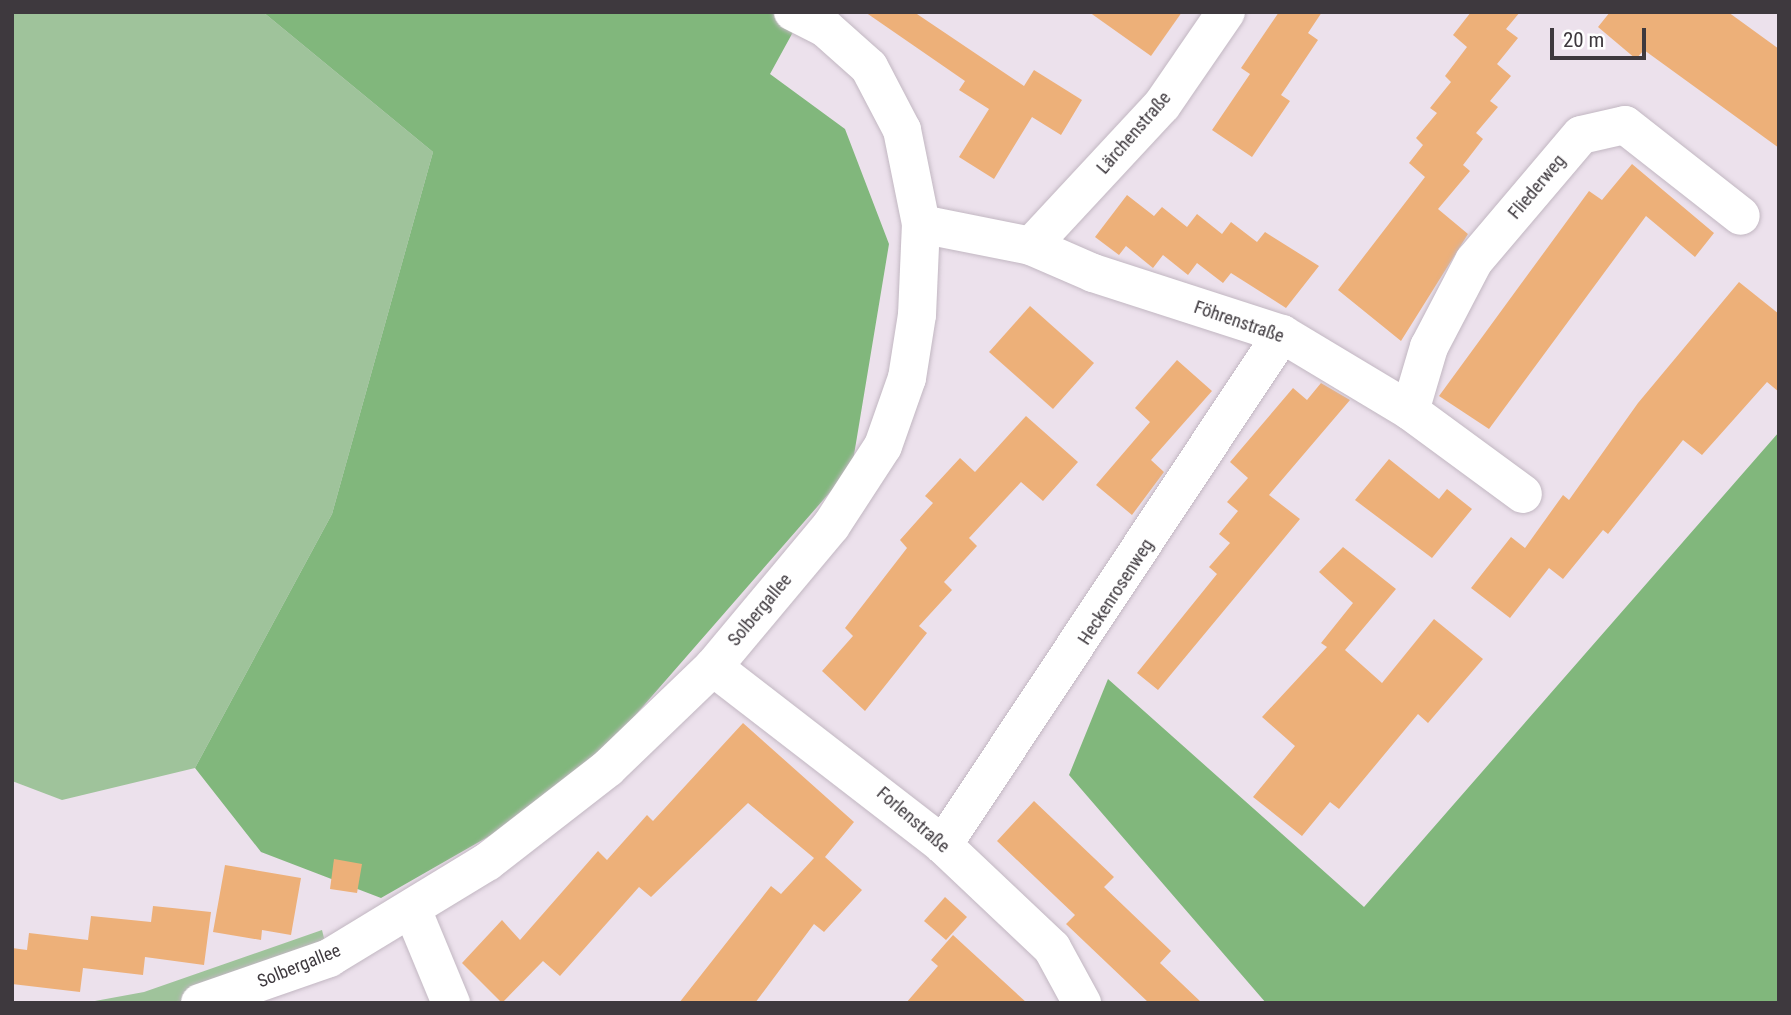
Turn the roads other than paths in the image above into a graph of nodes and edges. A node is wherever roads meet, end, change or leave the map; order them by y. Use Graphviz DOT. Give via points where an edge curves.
graph roads {
  1 [pos="1226,12"];
  2 [pos="817,18"];
  3 [pos="1741,216"];
  4 [pos="921,224"];
  5 [pos="1031,246"];
  6 [pos="1282,334"];
  7 [pos="1410,411"];
  8 [pos="1523,494"];
  9 [pos="713,667"];
  10 [pos="943,845"];
  11 [pos="412,909"];
  12 [pos="279,990"];
  13 [pos="200,1003"];
  14 [pos="450,1003"];
  15 [pos="1082,1003"];
  1 -- 5 [label="street, Lärchenstraße" via="1162,105"];
  2 -- 4 [label="street, Solbergallee" via="869,67 902,130"];
  3 -- 7 [label="street, Fliederweg" via="1625,125 1581,135 1474,261 1429,347"];
  4 -- 5 [label="street, Föhrenstraße"];
  4 -- 9 [label="street, Solbergallee" via="907,378 883,446 831,526"];
  5 -- 6 [label="street, Föhrenstraße" via="1093,273"];
  6 -- 7 [label="street, Föhrenstraße"];
  6 -- 10 [label="street, Heckenrosenweg"];
  7 -- 8 [label="street, Föhrenstraße"];
  9 -- 10 [label="street, Forlenstraße"];
  9 -- 11 [label="street, Solbergallee" via="608,768 487,862"];
  10 -- 15 [label="street, Forlenstraße" via="1052,948"];
  11 -- 12 [label="street, Solbergallee"];
  11 -- 14 [label="street"];
  12 -- 13 [label="street, Solbergallee"];
}
